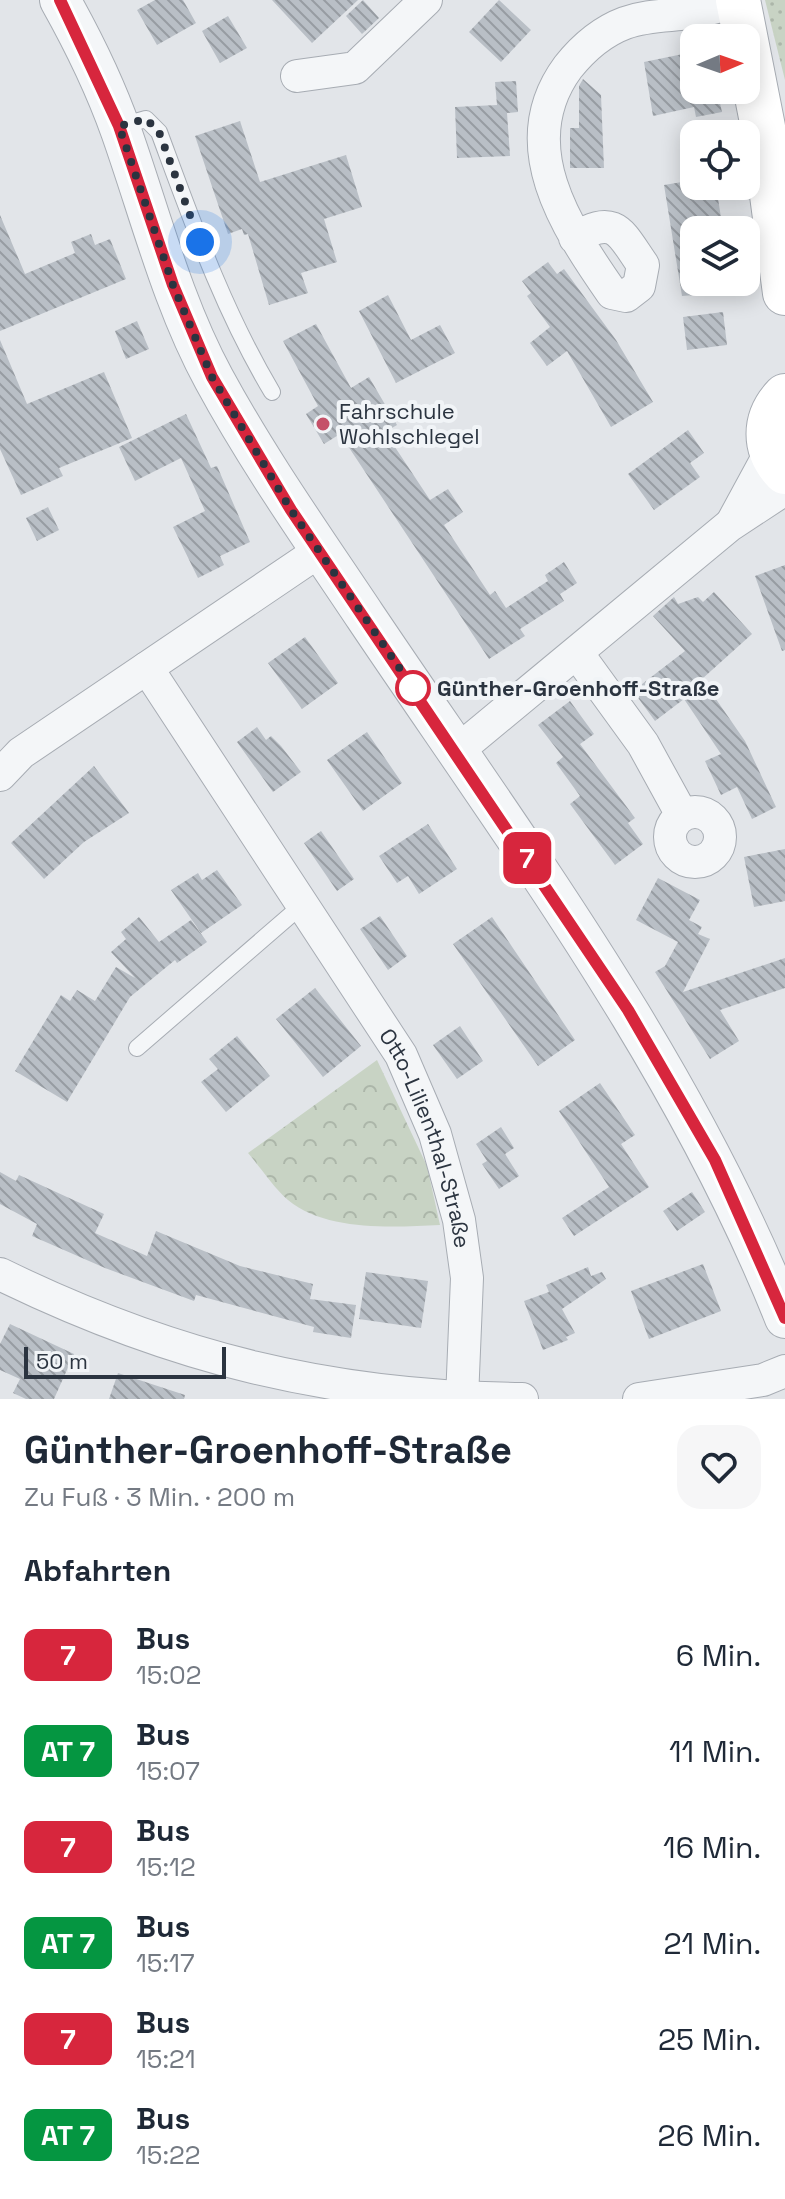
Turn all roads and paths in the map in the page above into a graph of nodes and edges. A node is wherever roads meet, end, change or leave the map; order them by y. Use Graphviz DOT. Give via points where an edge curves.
graph roads {
  1 [pos="60,0"];
  2 [pos="426,0"];
  3 [pos="738,0"];
  4 [pos="620,11"];
  5 [pos="297,76"];
  6 [pos="119,126"];
  7 [pos="575,238"];
  8 [pos="785,293"];
  9 [pos="785,388"];
  10 [pos="272,392"];
  11 [pos="784,396"];
  12 [pos="780,471"];
  13 [pos="321,550"];
  14 [pos="577,653"];
  15 [pos="147,668"];
  16 [pos="456,752"];
  17 [pos="0,775"];
  18 [pos="682,815"];
  19 [pos="301,906"];
  20 [pos="137,1048"];
  21 [pos="0,1274"];
  22 [pos="785,1318"];
  23 [pos="785,1371"];
  24 [pos="462,1399"];
  25 [pos="522,1399"];
  26 [pos="639,1399"];
  1 -- 6 [label="street"];
  2 -- 5 [label="street" via="355,68"];
  3 -- 4 [label="street" via="693,13"];
  3 -- 8 [label="main road" via="763,127"];
  4 -- 7 [label="street" via="558,81 548,106 544,166"];
  6 -- 10 [label="lane" via="146,119 159,132 210,270"];
  6 -- 13 [label="street" via="173,285 212,377 291,510"];
  9 -- 11 [label="main road"];
  11 -- 12 [label="main road" via="768,428"];
  12 -- 14 [label="street" via="730,525"];
  13 -- 15 [label="street"];
  13 -- 16 [label="street"];
  14 -- 16 [label="street"];
  14 -- 18 [label="street" via="643,744"];
  15 -- 17 [label="street" via="21,753"];
  15 -- 19 [label="street, Otto-Lilienthal-Straße"];
  16 -- 22 [label="street" via="628,1010 693,1119"];
  19 -- 20 [label="lane"];
  19 -- 24 [label="street, Otto-Lilienthal-Straße" via="401,1055 435,1134 459,1220 467,1278"];
  21 -- 24 [label="street" via="78,1312 186,1351 284,1376 391,1394"];
  23 -- 26 [label="street" via="763,1380"];
  24 -- 25 [label="street"];
}
